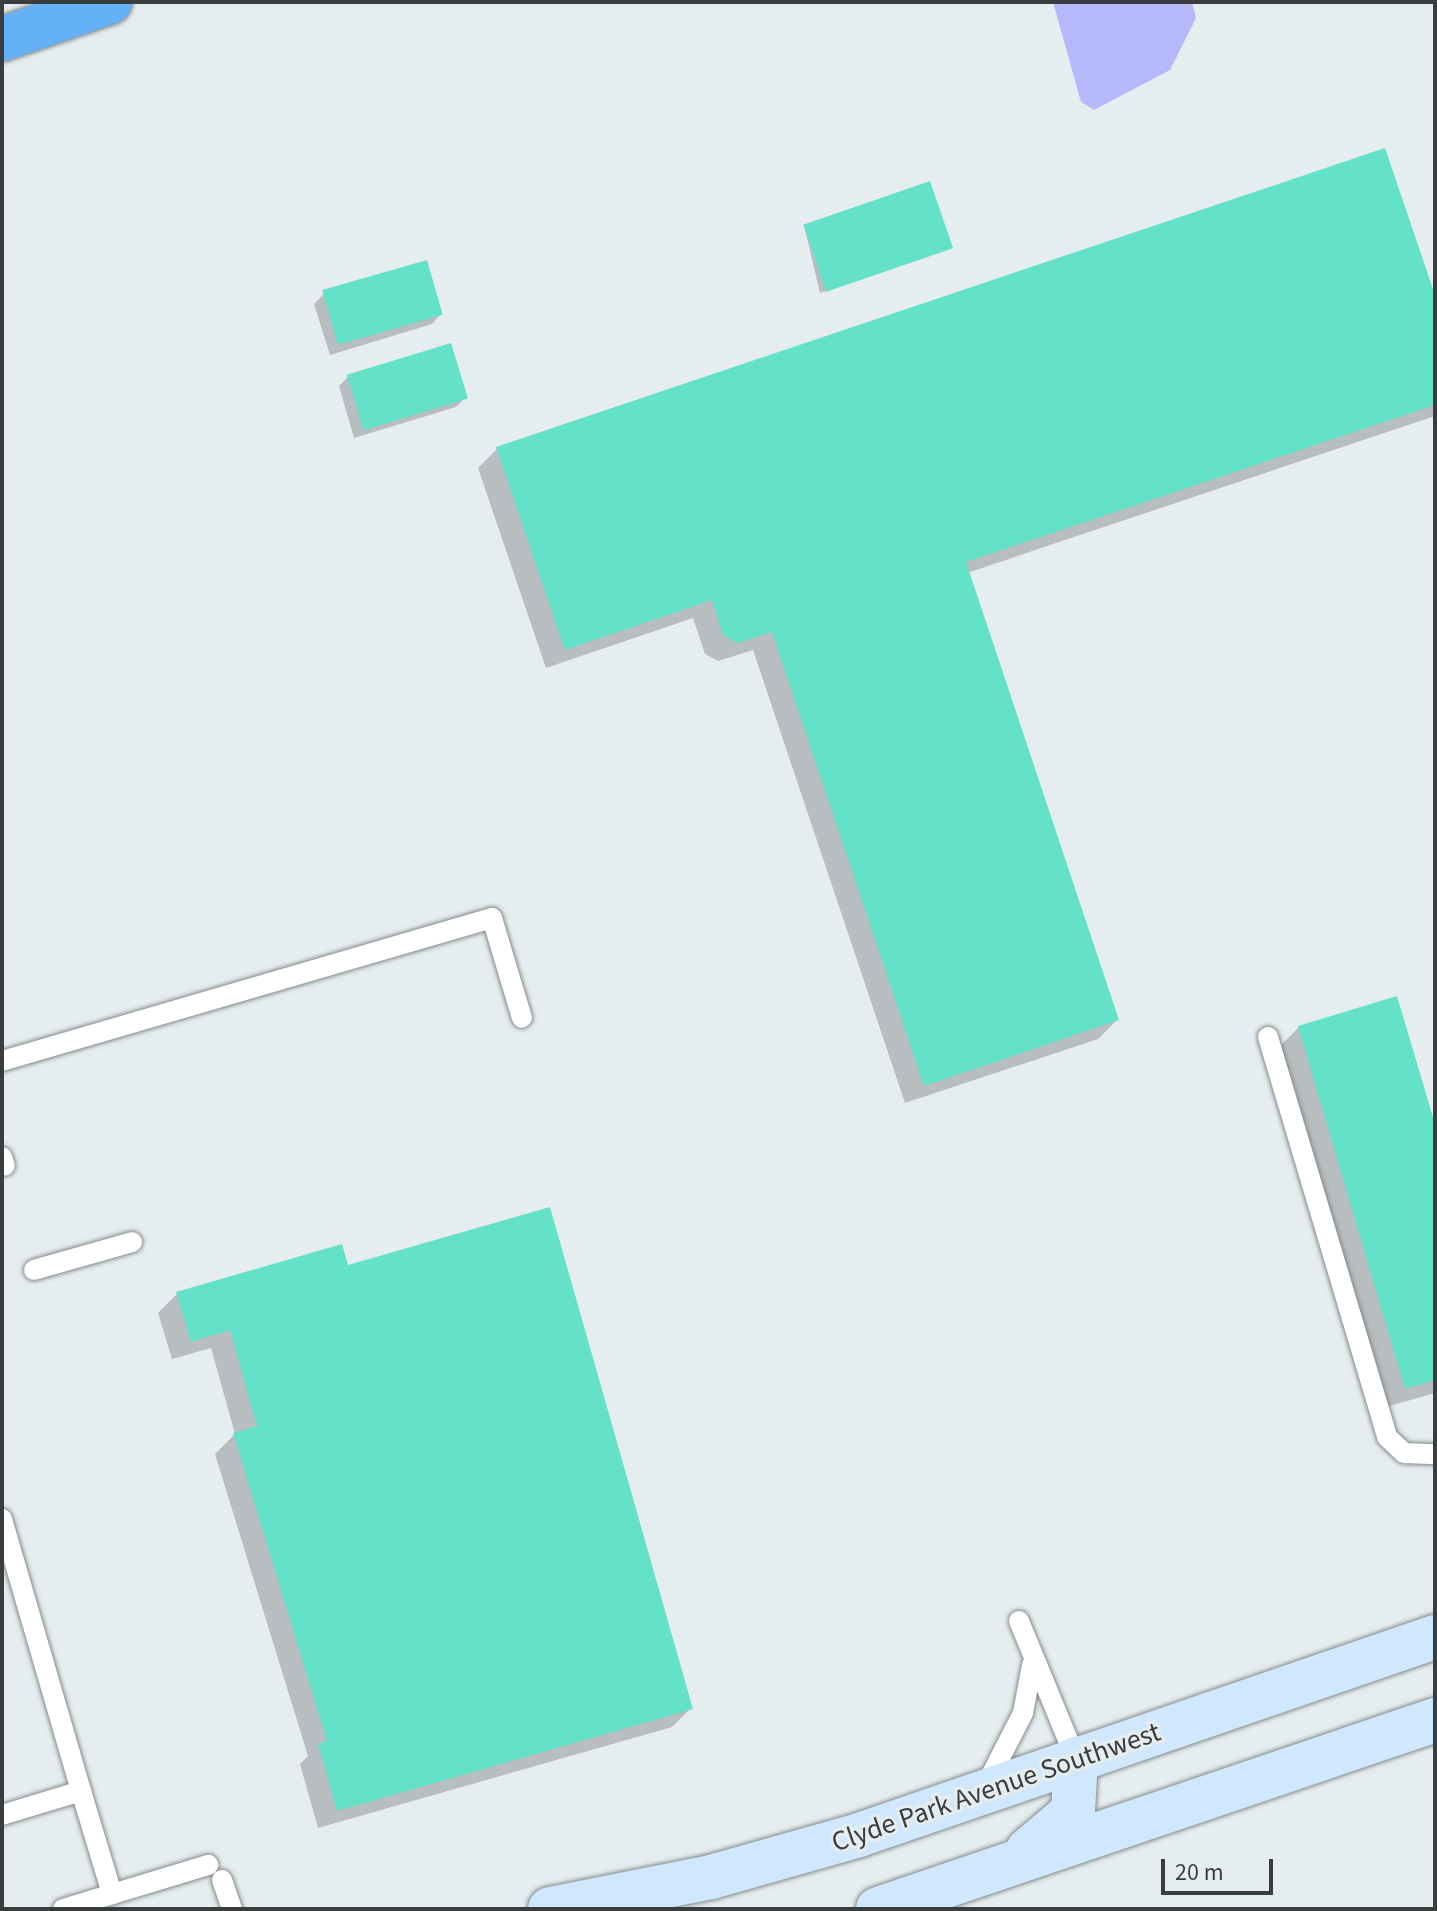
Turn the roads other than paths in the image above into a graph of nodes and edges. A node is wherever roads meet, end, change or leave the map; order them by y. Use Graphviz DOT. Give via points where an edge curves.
graph roads {
  1 [pos="110,2"];
  2 [pos="2,39"];
  3 [pos="522,1018"];
  4 [pos="1268,1037"];
  5 [pos="2,1061"];
  6 [pos="132,1242"];
  7 [pos="34,1270"];
  8 [pos="1435,1454"];
  9 [pos="2,1519"];
  10 [pos="1019,1621"];
  11 [pos="1435,1637"];
  12 [pos="1032,1665"];
  13 [pos="1435,1720"];
  14 [pos="1076,1759"];
  15 [pos="81,1791"];
  16 [pos="982,1792"];
  17 [pos="2,1815"];
  18 [pos="1007,1866"];
  19 [pos="112,1894"];
  20 [pos="231,1908"];
  21 [pos="63,1909"];
  22 [pos="550,1909"];
  23 [pos="878,1909"];
  1 -- 2 [label="highway"];
  3 -- 5 [label="lane" via="492,918"];
  4 -- 8 [label="lane" via="1387,1437 1404,1453"];
  6 -- 7 [label="lane"];
  9 -- 15 [label="lane"];
  10 -- 12 [label="lane"];
  11 -- 14 [label="main road, Clyde Park Avenue Southwest"];
  12 -- 14 [label="lane" via="1061,1711"];
  12 -- 16 [label="lane" via="1013,1739"];
  13 -- 18 [label="main road"];
  14 -- 16 [label="main road, Clyde Park Avenue Southwest"];
  14 -- 18 [label="main road" via="1073,1812"];
  15 -- 17 [label="lane"];
  15 -- 19 [label="lane"];
  16 -- 22 [label="main road, Clyde Park Avenue Southwest" via="789,1857"];
  18 -- 23 [label="main road"];
  19 -- 20 [label="lane" via="215,1873"];
  19 -- 21 [label="lane"];
}
